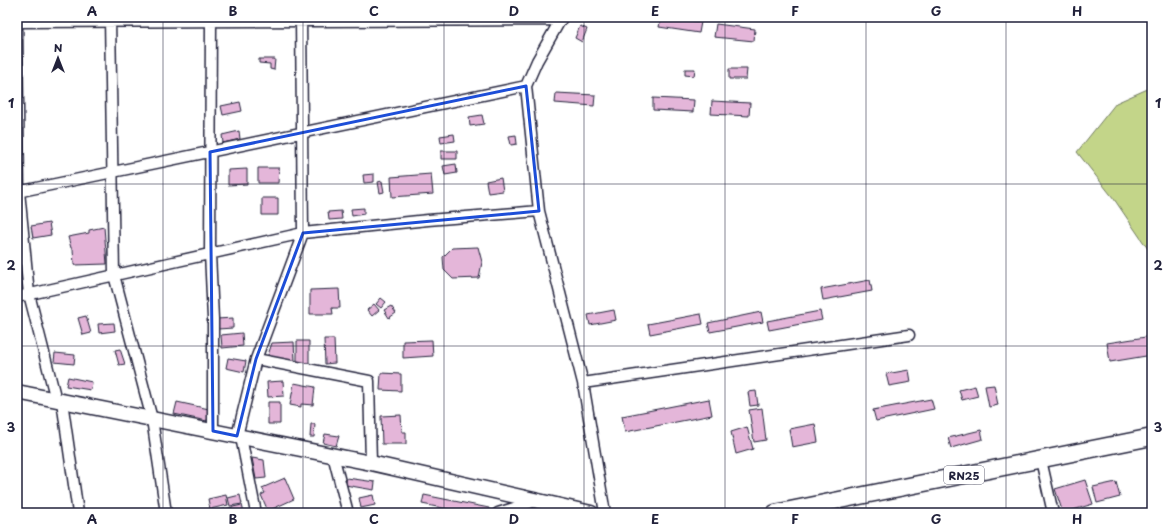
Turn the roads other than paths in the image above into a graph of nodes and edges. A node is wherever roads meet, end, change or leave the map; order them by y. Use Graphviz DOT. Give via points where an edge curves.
graph roads {
  1 [pos="495,18"];
  2 [pos="561,18"];
  3 [pos="110,19"];
  4 [pos="211,19"];
  5 [pos="301,19"];
  6 [pos="400,19"];
  7 [pos="17,22"];
  8 [pos="526,86"];
  9 [pos="302,133"];
  10 [pos="210,152"];
  11 [pos="112,172"];
  12 [pos="18,192"];
  13 [pos="539,211"];
  14 [pos="303,233"];
  15 [pos="210,254"];
  16 [pos="114,275"];
  17 [pos="29,294"];
  18 [pos="17,297"];
  19 [pos="909,335"];
  20 [pos="256,359"];
  21 [pos="583,383"];
  22 [pos="17,392"];
  23 [pos="59,400"];
  24 [pos="152,419"];
  25 [pos="213,431"];
  26 [pos="239,436"];
  27 [pos="1152,437"];
  28 [pos="333,456"];
  29 [pos="1041,460"];
  30 [pos="372,463"];
  31 [pos="536,501"];
  32 [pos="78,513"];
  33 [pos="166,513"];
  34 [pos="256,513"];
  35 [pos="348,513"];
  36 [pos="498,513"];
  37 [pos="591,513"];
  38 [pos="605,513"];
  39 [pos="776,513"];
  40 [pos="1053,513"];
  1 -- 2 [label="street"];
  1 -- 6 [label="street"];
  2 -- 8 [label="street"];
  3 -- 4 [label="street"];
  3 -- 7 [label="street"];
  3 -- 11 [label="street"];
  4 -- 5 [label="street"];
  4 -- 10 [label="street"];
  5 -- 6 [label="street"];
  5 -- 9 [label="street"];
  7 -- 12 [label="street"];
  8 -- 9 [label="street"];
  8 -- 13 [label="street"];
  9 -- 10 [label="street"];
  9 -- 14 [label="street"];
  10 -- 11 [label="street"];
  10 -- 15 [label="street"];
  11 -- 12 [label="street"];
  11 -- 16 [label="street"];
  12 -- 17 [label="street"];
  13 -- 14 [label="street"];
  13 -- 21 [label="street"];
  14 -- 15 [label="street"];
  14 -- 20 [label="street"];
  15 -- 16 [label="street"];
  15 -- 25 [label="street"];
  16 -- 17 [label="street"];
  16 -- 24 [label="street"];
  17 -- 18 [label="street"];
  17 -- 23 [label="street"];
  19 -- 21 [label="street"];
  20 -- 26 [label="street"];
  20 -- 30 [label="street" via="370,381"];
  21 -- 38 [label="street"];
  22 -- 23 [label="main road"];
  23 -- 24 [label="main road"];
  23 -- 32 [label="street"];
  24 -- 25 [label="main road"];
  24 -- 33 [label="street"];
  25 -- 26 [label="main road"];
  26 -- 28 [label="main road"];
  26 -- 34 [label="street"];
  27 -- 29 [label="main road, RN25"];
  28 -- 30 [label="main road"];
  28 -- 35 [label="street"];
  29 -- 39 [label="main road, RN25"];
  29 -- 40 [label="street"];
  30 -- 31 [label="main road"];
  31 -- 36 [label="street"];
  31 -- 37 [label="main road"];
}
